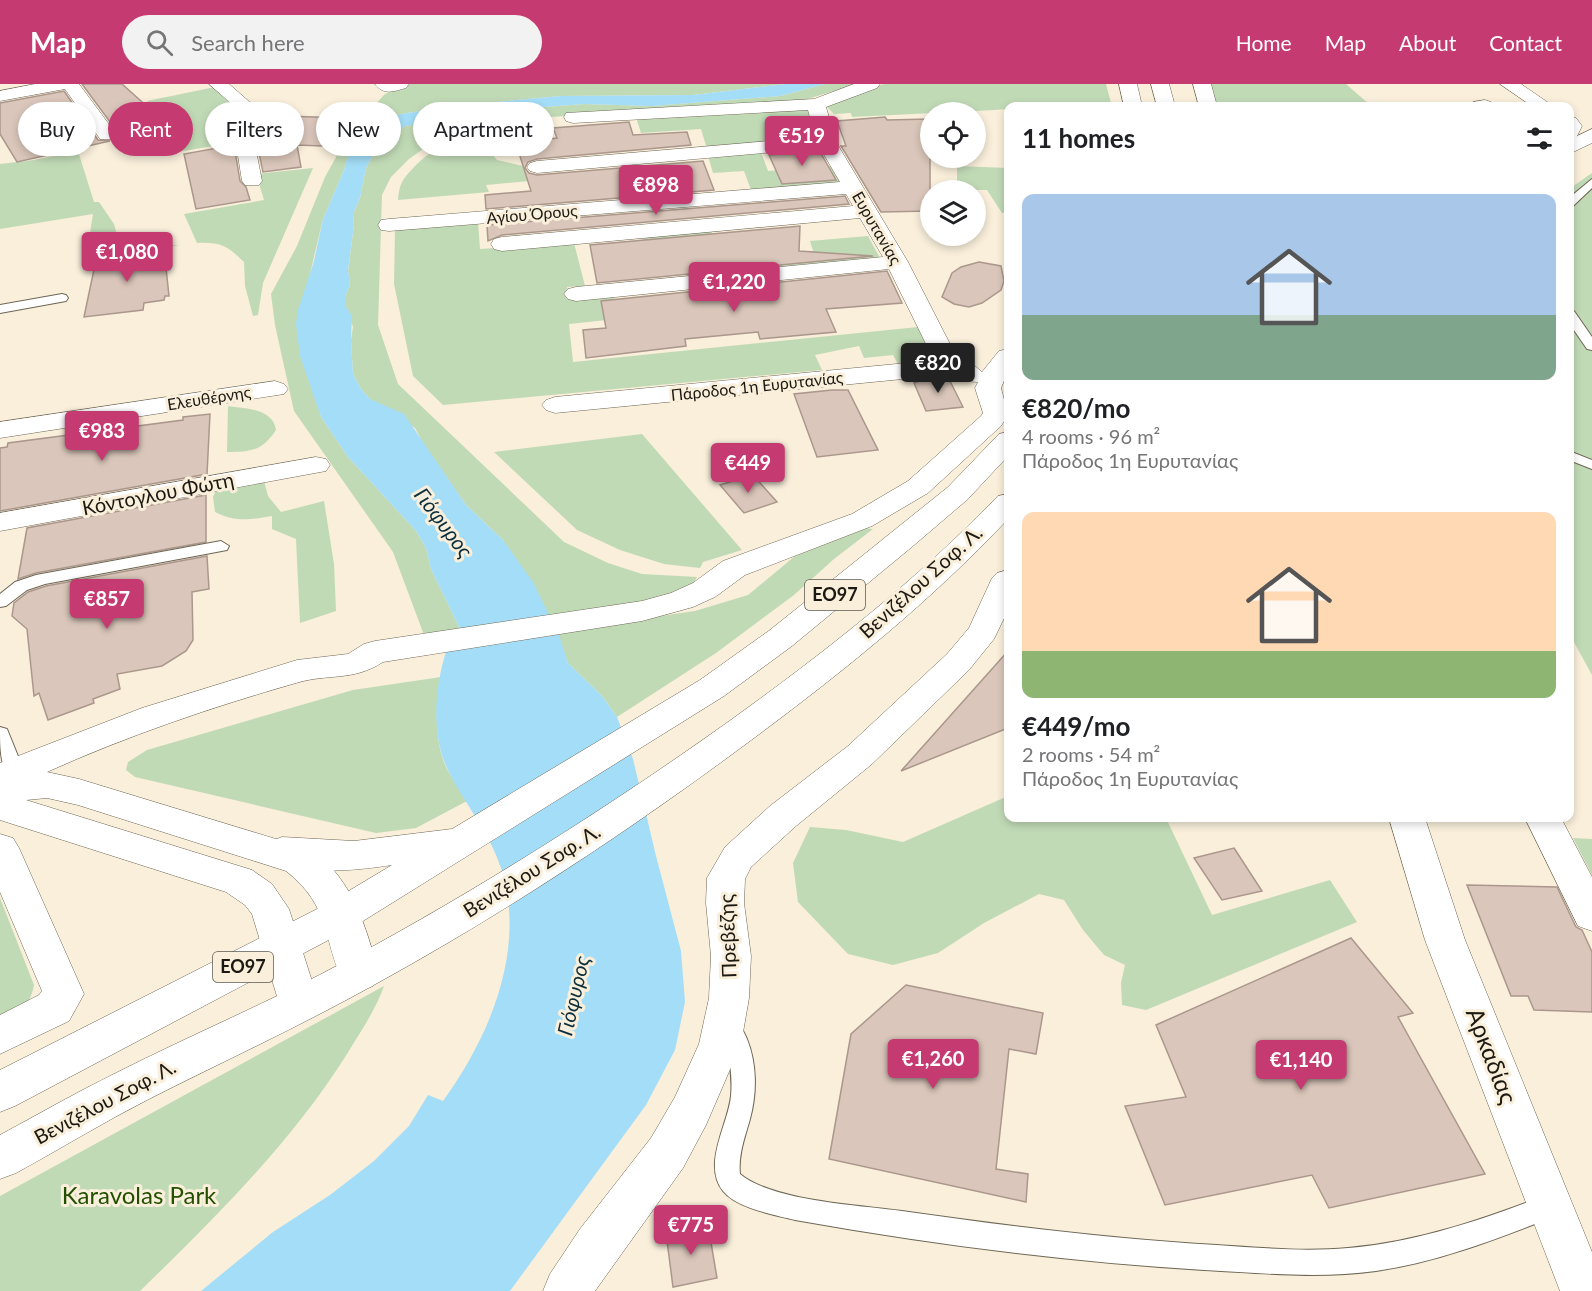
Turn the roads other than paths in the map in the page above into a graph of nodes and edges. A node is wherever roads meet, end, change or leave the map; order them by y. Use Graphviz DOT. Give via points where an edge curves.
graph roads {
  1 [pos="63,84"];
  2 [pos="70,84"];
  3 [pos="218,84"];
  4 [pos="871,84"];
  5 [pos="1128,84"];
  6 [pos="1160,84"];
  7 [pos="1202,84"];
  8 [pos="1509,84"];
  9 [pos="0,96"];
  10 [pos="1132,102"];
  11 [pos="1165,102"];
  12 [pos="1207,102"];
  13 [pos="1538,102"];
  14 [pos="816,104"];
  15 [pos="573,117"];
  16 [pos="107,135"];
  17 [pos="1592,135"];
  18 [pos="826,142"];
  19 [pos="1574,145"];
  20 [pos="537,167"];
  21 [pos="252,181"];
  22 [pos="1592,182"];
  23 [pos="854,187"];
  24 [pos="1574,199"];
  25 [pos="868,211"];
  26 [pos="389,225"];
  27 [pos="502,244"];
  28 [pos="897,262"];
  29 [pos="576,294"];
  30 [pos="62,298"];
  31 [pos="0,309"];
  32 [pos="1574,321"];
  33 [pos="1592,346"];
  34 [pos="1004,360"];
  35 [pos="958,366"];
  36 [pos="988,387"];
  37 [pos="275,388"];
  38 [pos="555,405"];
  39 [pos="0,430"];
  40 [pos="1004,444"];
  41 [pos="1574,454"];
  42 [pos="316,465"];
  43 [pos="1592,465"];
  44 [pos="1004,505"];
  45 [pos="0,522"];
  46 [pos="221,546"];
  47 [pos="1004,584"];
  48 [pos="0,602"];
  49 [pos="0,734"];
  50 [pos="4,783"];
  51 [pos="1408,822"];
  52 [pos="1545,822"];
  53 [pos="475,835"];
  54 [pos="0,848"];
  55 [pos="282,852"];
  56 [pos="341,915"];
  57 [pos="1592,915"];
  58 [pos="281,947"];
  59 [pos="359,974"];
  60 [pos="299,1003"];
  61 [pos="725,1022"];
  62 [pos="0,1036"];
  63 [pos="0,1092"];
  64 [pos="0,1158"];
  65 [pos="1549,1206"];
  66 [pos="567,1291"];
  67 [pos="1584,1291"];
  1 -- 9 [label="street"];
  2 -- 16 [label="street"];
  3 -- 21 [label="street" via="244,105 242,125"];
  4 -- 14 [label="street"];
  5 -- 10 [label="street"];
  6 -- 11 [label="street"];
  7 -- 12 [label="street"];
  8 -- 13 [label="street"];
  14 -- 15 [label="street"];
  14 -- 18 [label="street, Ευρυτανίας"];
  17 -- 19 [label="street"];
  18 -- 20 [label="street"];
  18 -- 23 [label="street, Ευρυτανίας"];
  22 -- 24 [label="lane"];
  23 -- 25 [label="street, Ευρυτανίας"];
  23 -- 26 [label="street, Αγίου Όρους"];
  25 -- 27 [label="street"];
  25 -- 28 [label="street, Ευρυτανίας"];
  28 -- 29 [label="street"];
  28 -- 35 [label="street, Ευρυτανίας" via="941,350"];
  30 -- 31 [label="lane"];
  32 -- 33 [label="lane"];
  34 -- 36 [label="street"];
  35 -- 36 [label="street, Ευρυτανίας"];
  35 -- 38 [label="street, Πάροδος 1η Ευρυτανίας"];
  36 -- 50 [label="street" via="996,413 992,420 918,487 837,531 734,568 704,590 682,600 642,611 375,652 356,664 297,671 102,735"];
  37 -- 39 [label="street, Ελευθέρνης"];
  40 -- 53 [label="street, ΕΟ97" via="958,493 781,638 712,688"];
  41 -- 43 [label="lane"];
  42 -- 45 [label="street, Κόντογλου Φώτη"];
  44 -- 59 [label="street, Βενιζέλου Σοφ. Λ. / ΕΟ97" via="923,584 827,666 681,774 575,846"];
  46 -- 48 [label="lane" via="42,579 21,586"];
  47 -- 61 [label="street, Πρεβέζης" via="983,632 958,662 860,755 738,856 726,878 731,956"];
  49 -- 50 [label="lane"];
  50 -- 55 [label="street" via="47,785 79,792"];
  50 -- 58 [label="street" via="10,809 239,881 269,905"];
  51 -- 65 [label="street, Αρκαδίας" via="1445,940"];
  52 -- 57 [label="street"];
  53 -- 55 [label="street" via="375,854"];
  53 -- 56 [label="street, ΕΟ97"];
  54 -- 62 [label="street" via="64,994 54,1008"];
  55 -- 56 [label="street" via="319,876"];
  56 -- 58 [label="street, ΕΟ97"];
  56 -- 59 [label="street"];
  58 -- 60 [label="street"];
  58 -- 63 [label="street, ΕΟ97"];
  59 -- 60 [label="street, Βενιζέλου Σοφ. Λ. / ΕΟ97"];
  60 -- 64 [label="street, Βενιζέλου Σοφ. Λ. / ΕΟ97"];
  61 -- 65 [label="lane" via="736,1037 742,1063 742,1107 726,1172 744,1194 788,1206 1077,1247 1316,1263 1394,1256 1445,1245"];
  61 -- 66 [label="street, Πρεβέζης" via="720,1044 691,1111 668,1153"];
  65 -- 67 [label="street, Αρκαδίας"];
}
